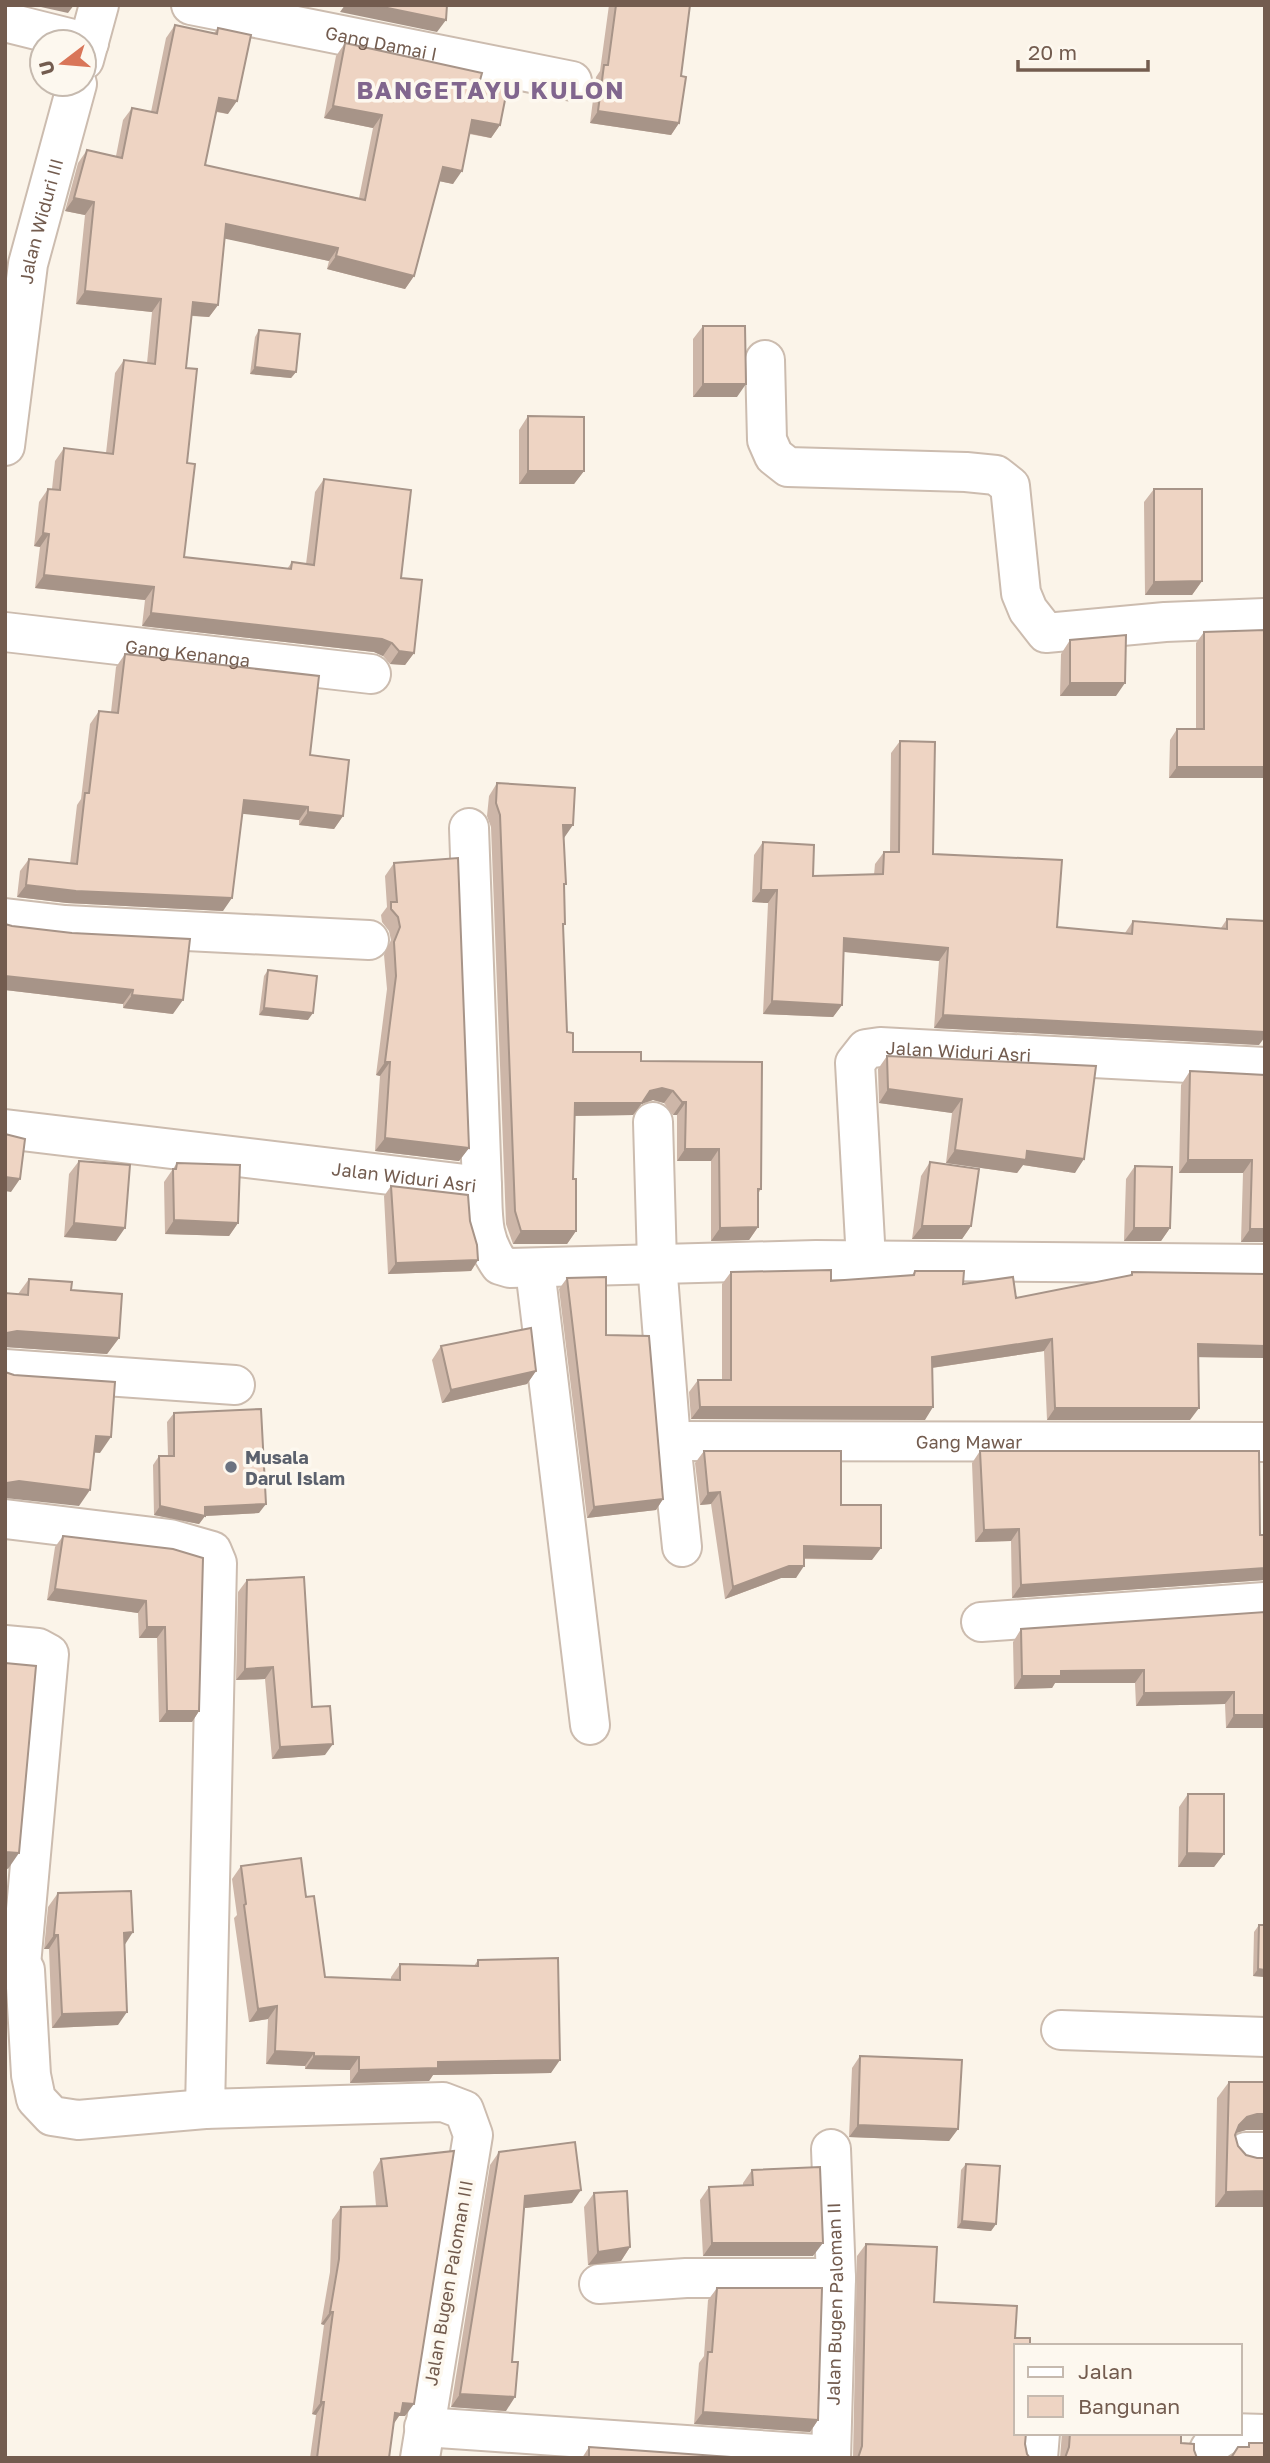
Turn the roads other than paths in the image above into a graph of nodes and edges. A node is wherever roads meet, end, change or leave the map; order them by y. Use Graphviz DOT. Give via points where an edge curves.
graph roads {
  1 [pos="99,5"];
  2 [pos="191,5"];
  3 [pos="5,22"];
  4 [pos="92,28"];
  5 [pos="28,30"];
  6 [pos="572,81"];
  7 [pos="73,98"];
  8 [pos="765,360"];
  9 [pos="5,446"];
  10 [pos="1265,618"];
  11 [pos="5,632"];
  12 [pos="371,674"];
  13 [pos="469,828"];
  14 [pos="5,918"];
  15 [pos="369,940"];
  16 [pos="1265,1067"];
  17 [pos="653,1122"];
  18 [pos="5,1129"];
  19 [pos="482,1186"];
  20 [pos="866,1260"];
  21 [pos="657,1263"];
  22 [pos="1265,1264"];
  23 [pos="535,1269"];
  24 [pos="5,1368"];
  25 [pos="235,1385"];
  26 [pos="671,1441"];
  27 [pos="1265,1442"];
  28 [pos="5,1518"];
  29 [pos="682,1547"];
  30 [pos="1265,1602"];
  31 [pos="981,1622"];
  32 [pos="5,1645"];
  33 [pos="590,1725"];
  34 [pos="13,1961"];
  35 [pos="1061,2030"];
  36 [pos="1265,2037"];
  37 [pos="205,2109"];
  38 [pos="831,2149"];
  39 [pos="836,2278"];
  40 [pos="598,2284"];
  41 [pos="1242,2433"];
  42 [pos="1265,2434"];
  43 [pos="1040,2435"];
  44 [pos="1226,2435"];
  45 [pos="422,2442"];
  46 [pos="831,2457"];
  47 [pos="1038,2458"];
  48 [pos="1206,2458"];
  1 -- 4 [label="street"];
  2 -- 6 [label="street, Gang Damai I"];
  3 -- 5 [label="street"];
  7 -- 9 [label="street, Jalan Widuri III" via="27,264"];
  8 -- 10 [label="street" via="767,440 774,456 788,467 966,472 996,475 1010,486 1021,593 1046,633"];
  11 -- 12 [label="street, Gang Kenanga"];
  13 -- 19 [label="street"];
  14 -- 15 [label="street"];
  16 -- 20 [label="street, Jalan Widuri Asri" via="866,1049 855,1063"];
  17 -- 21 [label="street"];
  18 -- 19 [label="street, Jalan Widuri Asri"];
  19 -- 23 [label="street, Jalan Widuri Asri" via="484,1235 493,1256 500,1265"];
  20 -- 21 [label="street, Jalan Widuri Asri"];
  20 -- 22 [label="street, Jalan Widuri Asri"];
  21 -- 23 [label="street, Jalan Widuri Asri"];
  21 -- 26 [label="street"];
  23 -- 33 [label="street"];
  24 -- 25 [label="street"];
  26 -- 27 [label="street, Gang Mawar"];
  26 -- 29 [label="street"];
  28 -- 37 [label="street" via="170,1539 212,1551 217,1563"];
  30 -- 31 [label="street"];
  32 -- 34 [label="street" via="38,1648 49,1654"];
  34 -- 37 [label="street" via="25,1970 36,2099 52,2116 78,2120"];
  35 -- 36 [label="street"];
  37 -- 45 [label="street, Jalan Bugen Paloman III" via="443,2102 464,2110 473,2135"];
  38 -- 39 [label="street, Jalan Bugen Paloman II"];
  39 -- 40 [label="street" via="677,2278"];
  39 -- 46 [label="street, Jalan Bugen Paloman II"];
  41 -- 42 [label="street"];
  43 -- 47 [label="street"];
  44 -- 48 [label="street" via="1215,2440"];
  45 -- 46 [label="street"];
}
